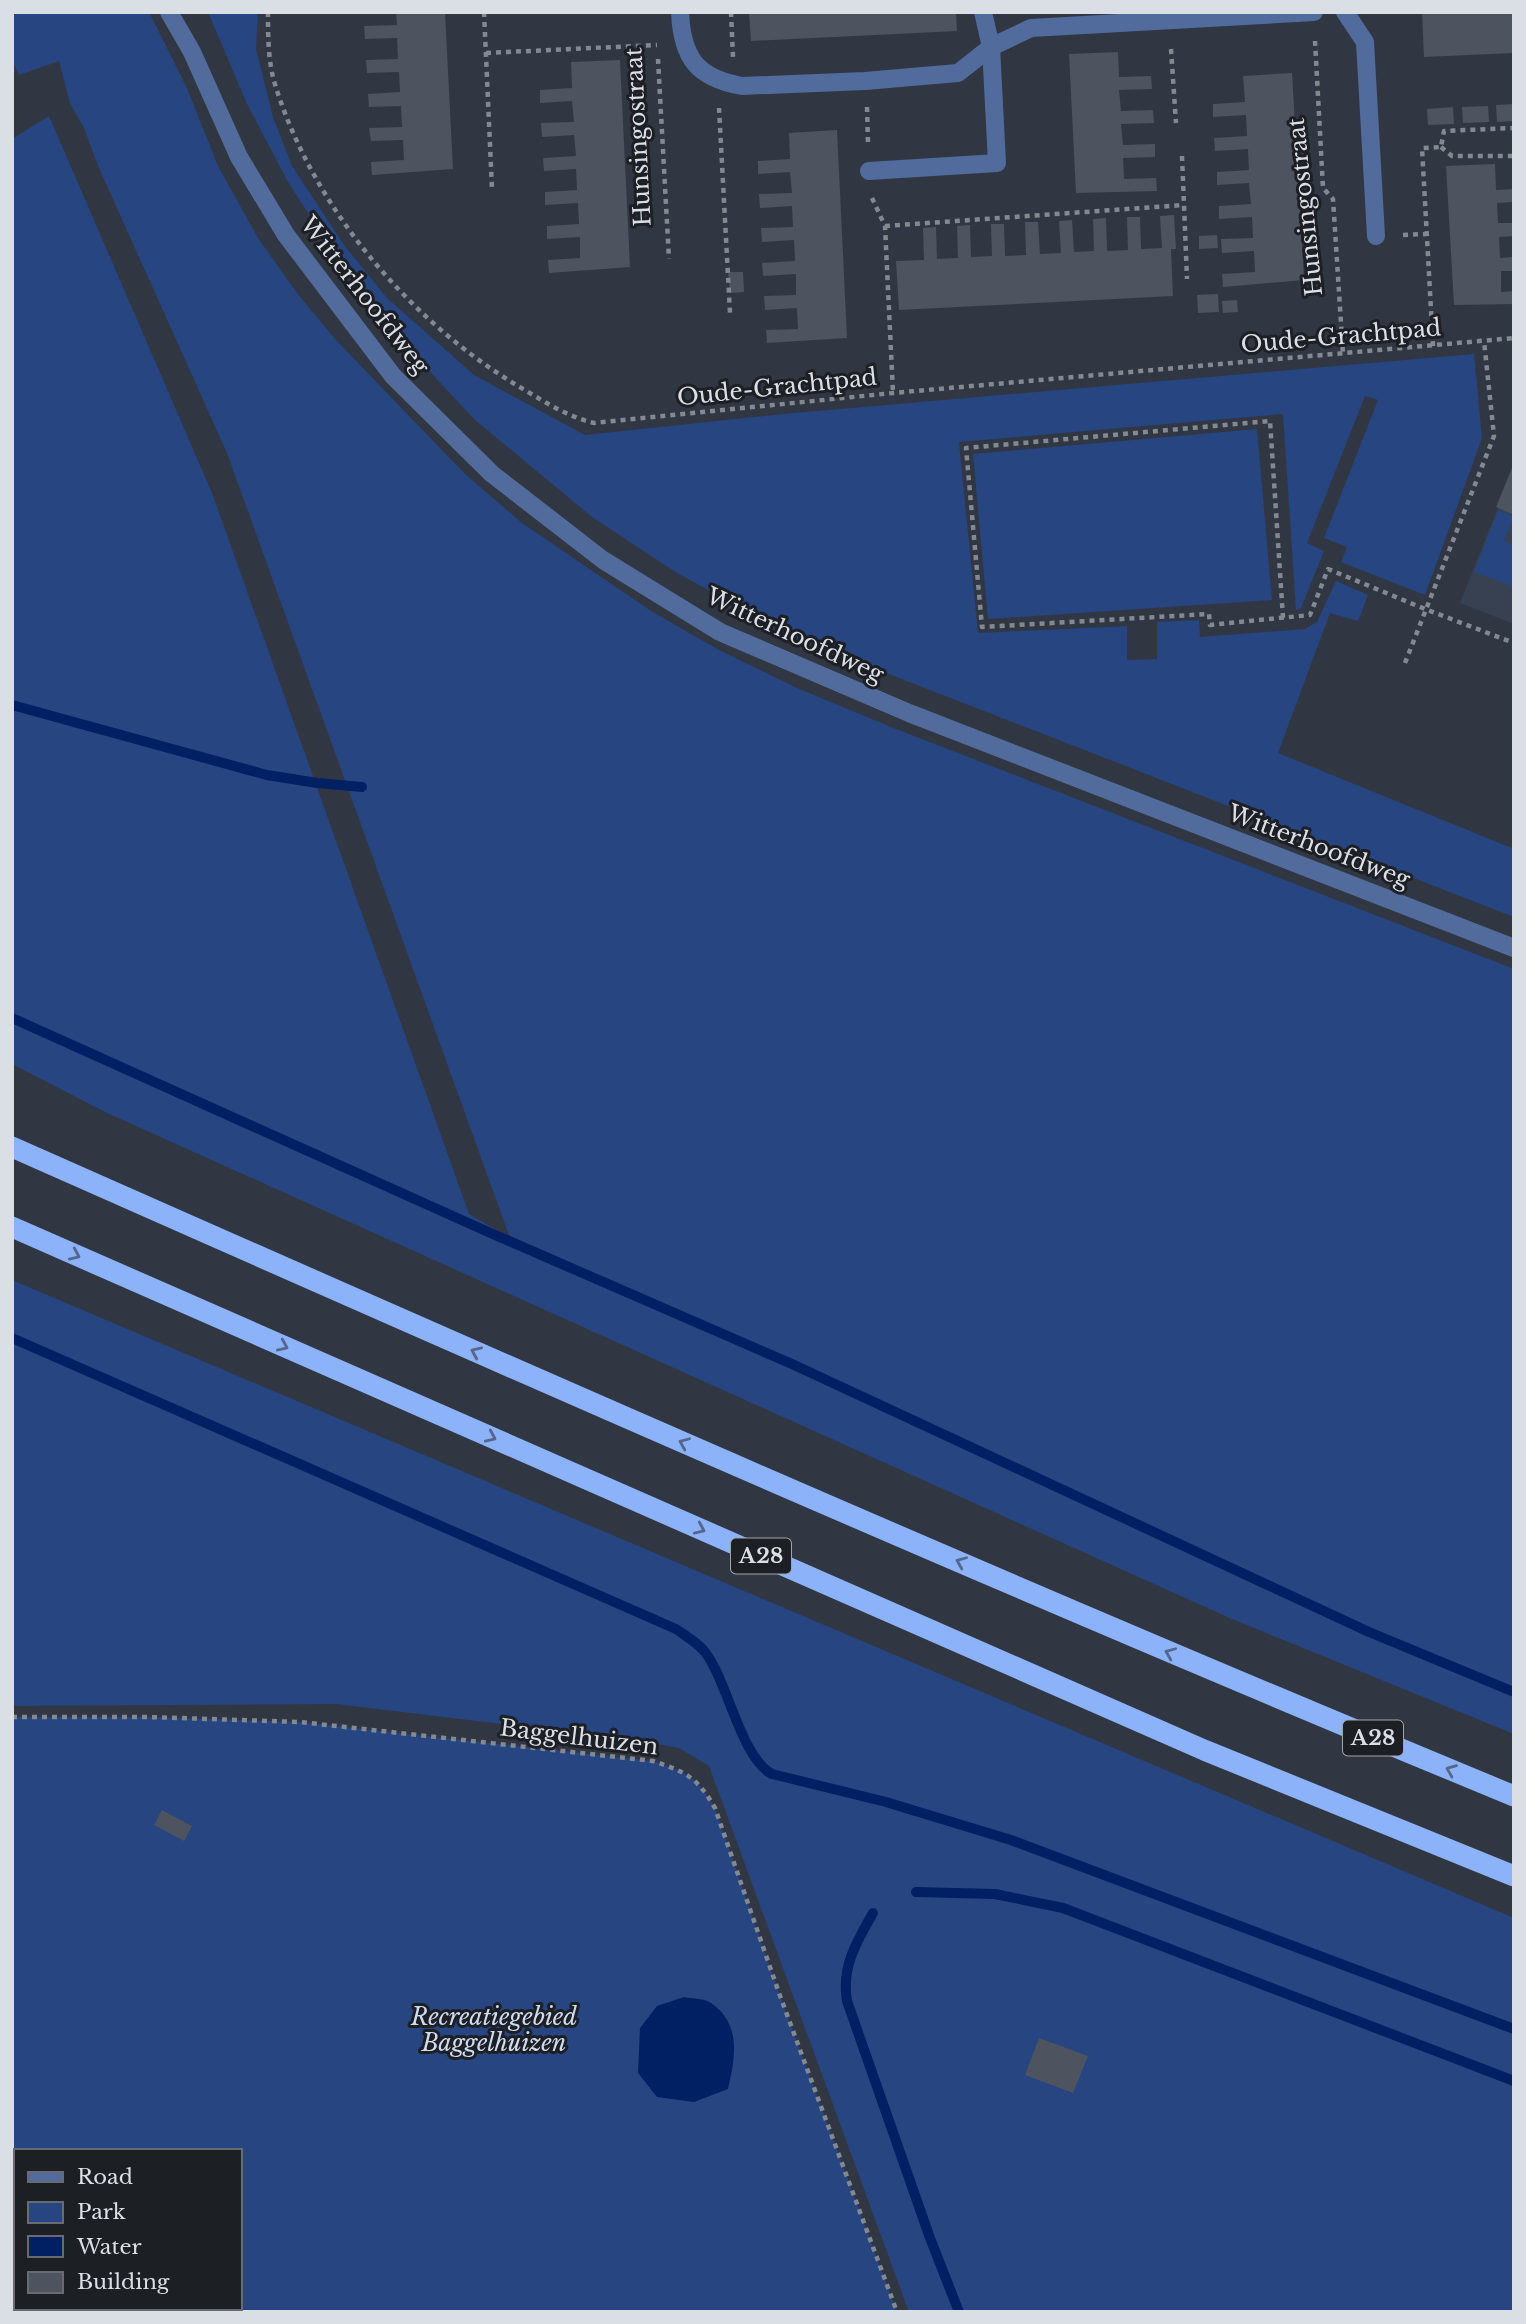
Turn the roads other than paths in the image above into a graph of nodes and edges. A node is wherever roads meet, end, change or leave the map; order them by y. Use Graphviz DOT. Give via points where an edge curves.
graph roads {
  1 [pos="169,12"];
  2 [pos="183,12"];
  3 [pos="680,12"];
  4 [pos="983,12"];
  5 [pos="1314,12"];
  6 [pos="1345,12"];
  7 [pos="991,47"];
  8 [pos="192,52"];
  9 [pos="869,171"];
  10 [pos="1376,236"];
  11 [pos="1514,948"];
  12 [pos="12,1147"];
  13 [pos="12,1227"];
  14 [pos="1514,1796"];
  15 [pos="1514,1876"];
  1 -- 8 [label="street, Witterhoofdweg"];
  2 -- 8 [label="street, Witterhoofdweg"];
  3 -- 7 [label="street" via="681,33 691,58 705,74 726,82 865,81 958,73"];
  4 -- 7 [label="street"];
  5 -- 7 [label="street" via="1031,28"];
  6 -- 10 [label="street" via="1365,42"];
  7 -- 9 [label="street" via="997,163"];
  8 -- 11 [label="street, Witterhoofdweg" via="239,157 286,235 393,376 492,474 603,561 720,632 908,713"];
  14 -- 12 [label="highway, A28, one-way" via="584,1400"];
  13 -- 15 [label="highway, A28, one-way" via="1204,1750"];
}
